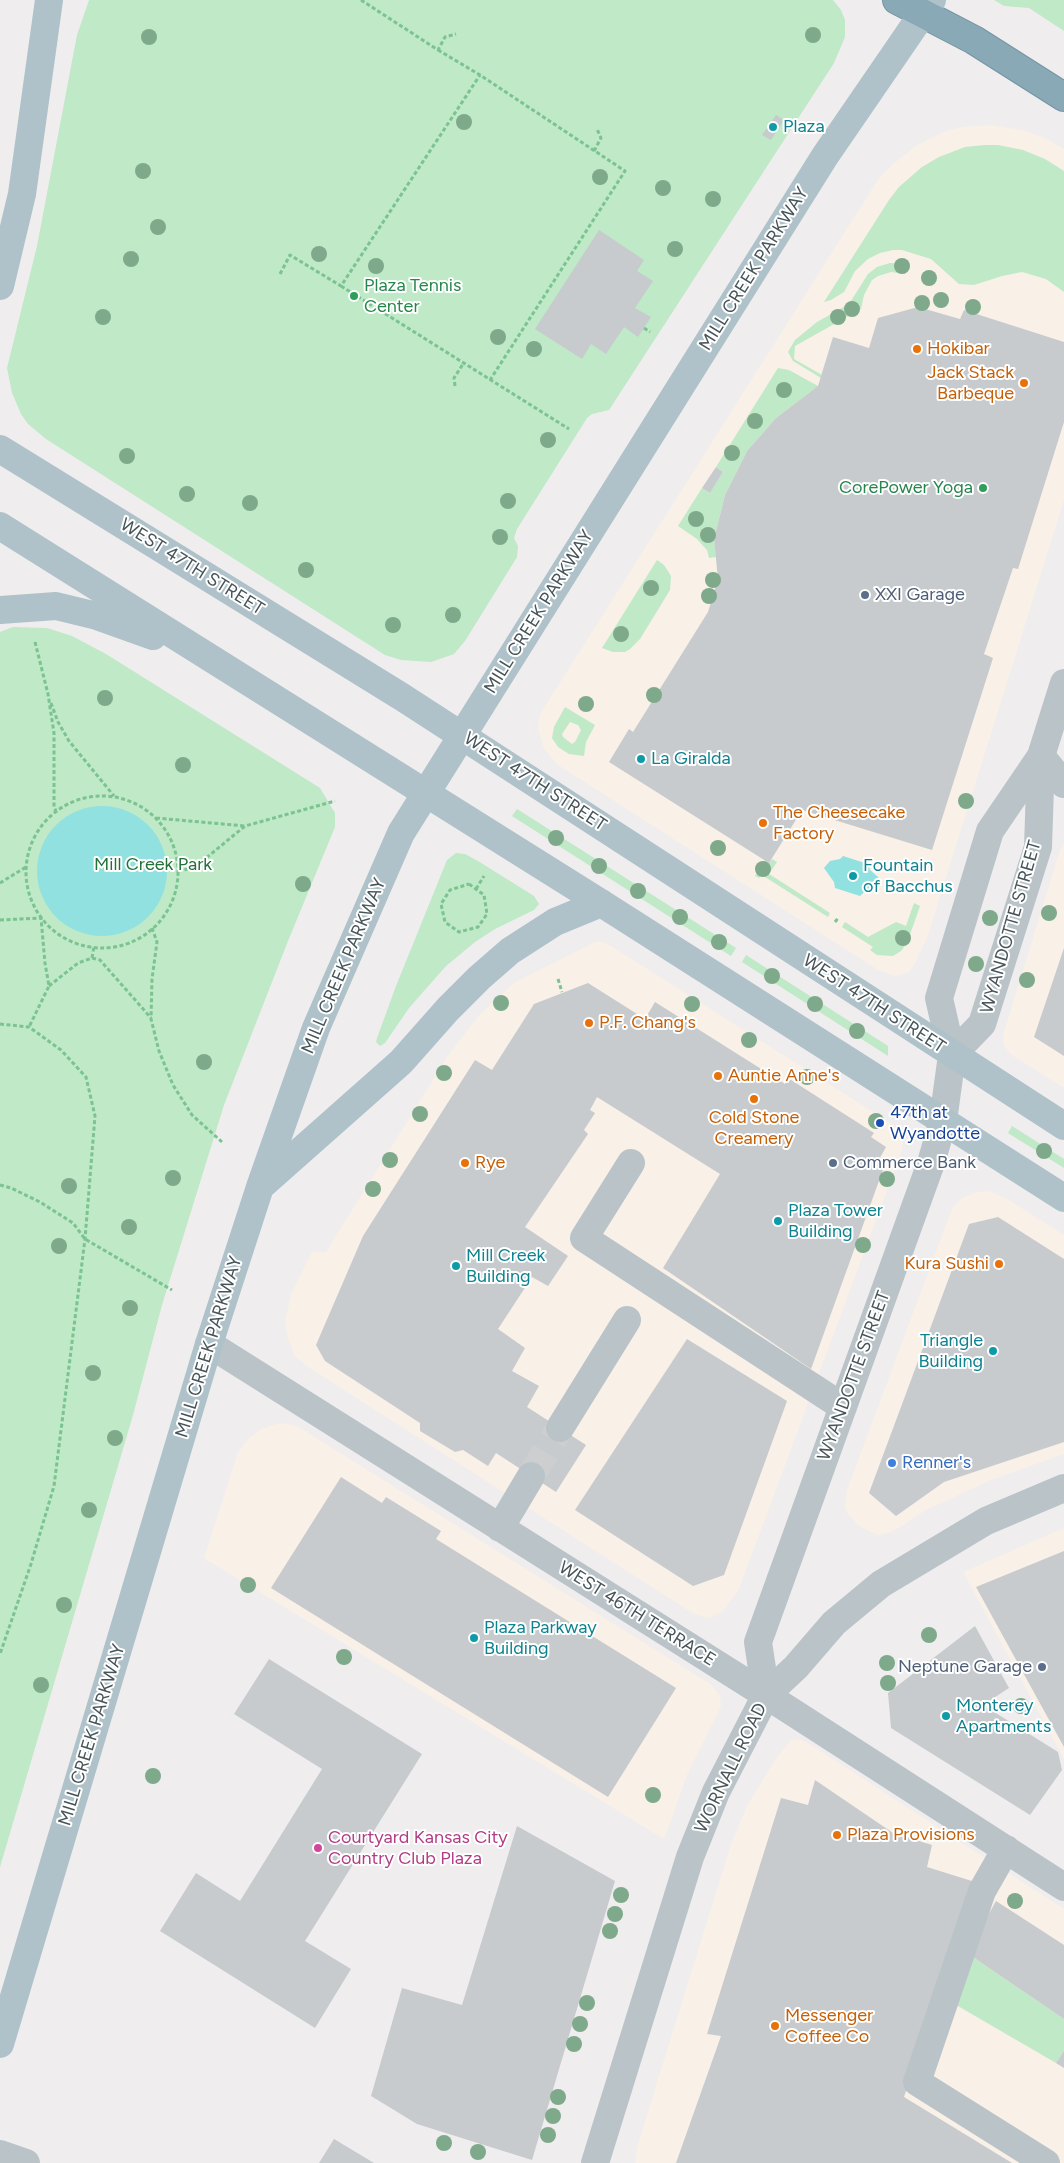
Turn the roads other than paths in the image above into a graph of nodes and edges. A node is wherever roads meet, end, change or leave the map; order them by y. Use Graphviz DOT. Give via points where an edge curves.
graph roads {
  1 [pos="49,0"];
  2 [pos="897,0"];
  3 [pos="927,6"];
  4 [pos="1064,97"];
  5 [pos="0,286"];
  6 [pos="0,448"];
  7 [pos="0,526"];
  8 [pos="0,610"];
  9 [pos="204,654"];
  10 [pos="1064,683"];
  11 [pos="462,735"];
  12 [pos="1053,752"];
  13 [pos="1064,784"];
  14 [pos="426,792"];
  15 [pos="601,904"];
  16 [pos="952,1055"];
  17 [pos="943,1121"];
  18 [pos="1064,1126"];
  19 [pos="631,1163"];
  20 [pos="260,1187"];
  21 [pos="1064,1198"];
  22 [pos="627,1320"];
  23 [pos="209,1344"];
  24 [pos="843,1407"];
  25 [pos="560,1428"];
  26 [pos="531,1476"];
  27 [pos="1064,1488"];
  28 [pos="500,1528"];
  29 [pos="766,1695"];
  30 [pos="1006,1849"];
  31 [pos="1064,1888"];
  32 [pos="0,2044"];
  33 [pos="0,2154"];
  34 [pos="26,2163"];
  35 [pos="595,2163"];
  36 [pos="1046,2163"];
  1 -- 5 [label="main road" via="22,194"];
  2 -- 3 [label="highway"];
  3 -- 4 [label="highway"];
  3 -- 11 [label="main road, MILL CREEK PARKWAY" via="825,156"];
  6 -- 11 [label="main road, WEST 47TH STREET"];
  7 -- 9 [label="main road"];
  8 -- 9 [label="main road" via="56,606 97,616"];
  9 -- 14 [label="main road"];
  10 -- 12 [label="street, WYANDOTTE STREET"];
  11 -- 14 [label="main road, MILL CREEK PARKWAY"];
  11 -- 16 [label="main road, WEST 47TH STREET"];
  12 -- 13 [label="street"];
  12 -- 16 [label="street, WYANDOTTE STREET" via="1038,847 982,1024"];
  12 -- 16 [label="street, WYANDOTTE STREET" via="990,831 940,998"];
  14 -- 15 [label="main road"];
  14 -- 20 [label="main road, MILL CREEK PARKWAY" via="401,833 316,1028"];
  15 -- 17 [label="main road"];
  15 -- 20 [label="main road" via="555,922 510,951 460,997 400,1062"];
  16 -- 17 [label="street, WYANDOTTE STREET"];
  16 -- 18 [label="main road, WEST 47TH STREET"];
  17 -- 21 [label="main road"];
  17 -- 24 [label="street, WYANDOTTE STREET"];
  19 -- 24 [label="street" via="584,1238"];
  20 -- 23 [label="main road, MILL CREEK PARKWAY"];
  22 -- 25 [label="street"];
  23 -- 28 [label="street, WEST 46TH TERRACE"];
  23 -- 32 [label="main road, MILL CREEK PARKWAY"];
  24 -- 29 [label="street, WYANDOTTE STREET" via="758,1642"];
  26 -- 28 [label="street"];
  27 -- 29 [label="street, WORNALL ROAD" via="986,1521 881,1584 834,1623 796,1667"];
  28 -- 29 [label="street, WEST 46TH TERRACE"];
  29 -- 30 [label="street, WEST 46TH TERRACE"];
  29 -- 35 [label="street, WORNALL ROAD" via="716,1792 690,1856"];
  30 -- 31 [label="street, WEST 46TH TERRACE"];
  30 -- 36 [label="street" via="982,1891 917,2082"];
  33 -- 34 [label="street"];
}
